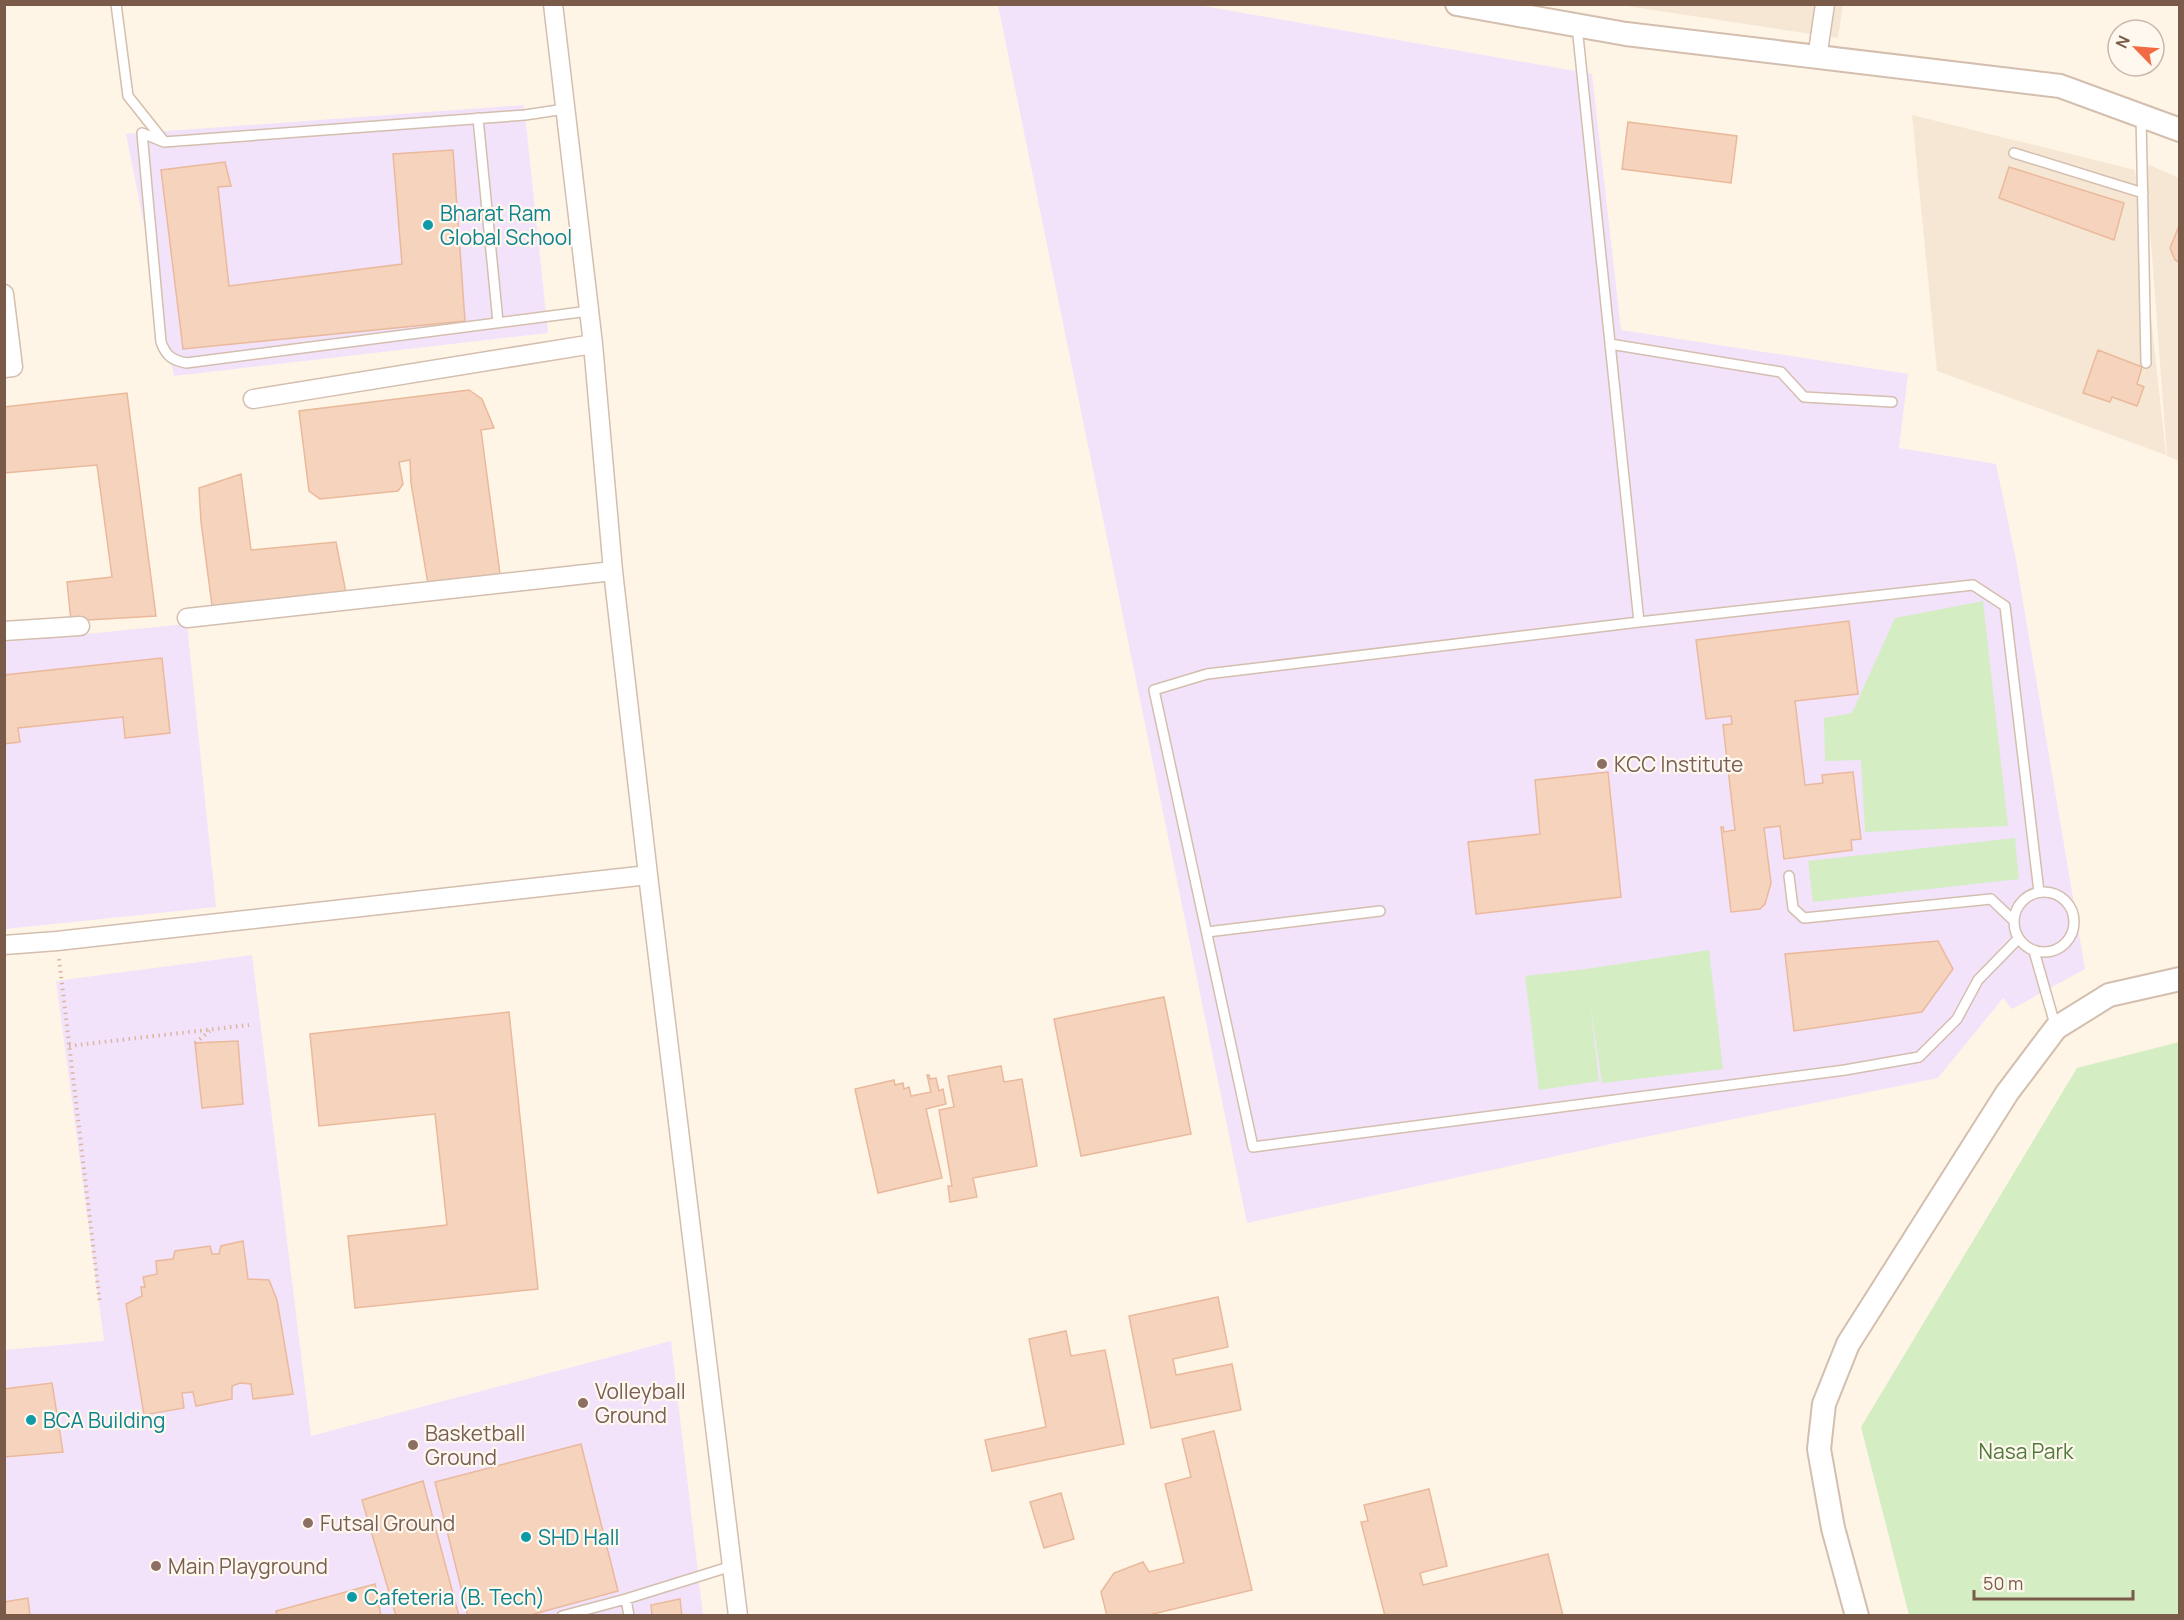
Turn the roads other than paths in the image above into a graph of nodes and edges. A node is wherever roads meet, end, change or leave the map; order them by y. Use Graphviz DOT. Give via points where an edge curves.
graph roads {
  1 [pos="116,4"];
  2 [pos="554,4"];
  3 [pos="1456,4"];
  4 [pos="1825,4"];
  5 [pos="1578,26"];
  6 [pos="1817,58"];
  7 [pos="565,109"];
  8 [pos="2140,114"];
  9 [pos="478,118"];
  10 [pos="2180,130"];
  11 [pos="164,142"];
  12 [pos="2014,153"];
  13 [pos="2143,194"];
  14 [pos="4,294"];
  15 [pos="589,311"];
  16 [pos="498,322"];
  17 [pos="593,344"];
  18 [pos="1610,344"];
  19 [pos="2146,363"];
  20 [pos="4,368"];
  21 [pos="252,399"];
  22 [pos="1892,402"];
  23 [pos="614,571"];
  24 [pos="187,618"];
  25 [pos="1639,622"];
  26 [pos="80,626"];
  27 [pos="4,631"];
  28 [pos="648,875"];
  29 [pos="1789,876"];
  30 [pos="2039,892"];
  31 [pos="1380,911"];
  32 [pos="2013,920"];
  33 [pos="1207,932"];
  34 [pos="2018,939"];
  35 [pos="4,945"];
  36 [pos="2034,951"];
  37 [pos="2180,979"];
  38 [pos="2056,1028"];
  39 [pos="733,1566"];
  40 [pos="627,1599"];
  41 [pos="562,1616"];
  42 [pos="629,1616"];
  43 [pos="738,1616"];
  44 [pos="1857,1616"];
  1 -- 11 [label="lane" via="128,96"];
  2 -- 7 [label="street"];
  3 -- 5 [label="street"];
  4 -- 6 [label="street"];
  5 -- 6 [label="street"];
  5 -- 18 [label="lane"];
  6 -- 8 [label="street" via="2060,86"];
  7 -- 9 [label="lane"];
  7 -- 15 [label="street"];
  8 -- 10 [label="street"];
  8 -- 13 [label="lane"];
  9 -- 11 [label="lane"];
  9 -- 16 [label="lane"];
  11 -- 16 [label="lane" via="142,133 161,342 165,353 174,360 186,363"];
  12 -- 13 [label="lane"];
  13 -- 19 [label="lane"];
  14 -- 20 [label="street" via="13,367"];
  15 -- 16 [label="lane"];
  15 -- 17 [label="street"];
  17 -- 21 [label="street"];
  17 -- 23 [label="street"];
  18 -- 22 [label="lane" via="1781,372 1804,397"];
  18 -- 25 [label="lane"];
  23 -- 24 [label="street"];
  23 -- 28 [label="street"];
  25 -- 30 [label="lane" via="1973,585 2005,606"];
  25 -- 33 [label="lane" via="1207,675 1154,690"];
  26 -- 27 [label="street"];
  28 -- 35 [label="street"];
  28 -- 39 [label="street"];
  29 -- 32 [label="lane" via="1793,908 1804,918 1991,899"];
  30 -- 32 [label="lane" via="2022,901"];
  30 -- 36 [label="lane" via="2059,895 2072,910 2074,920 2069,940 2053,951"];
  31 -- 33 [label="lane"];
  32 -- 34 [label="lane"];
  33 -- 34 [label="lane" via="1253,1147 1919,1057 1958,1019 1978,980"];
  34 -- 36 [label="lane"];
  36 -- 38 [label="lane"];
  37 -- 38 [label="street" via="2109,995"];
  38 -- 44 [label="street" via="2007,1093 1848,1344 1824,1404 1819,1449 1833,1528"];
  39 -- 40 [label="lane"];
  39 -- 43 [label="street"];
  40 -- 41 [label="lane"];
  40 -- 42 [label="lane"];
}
